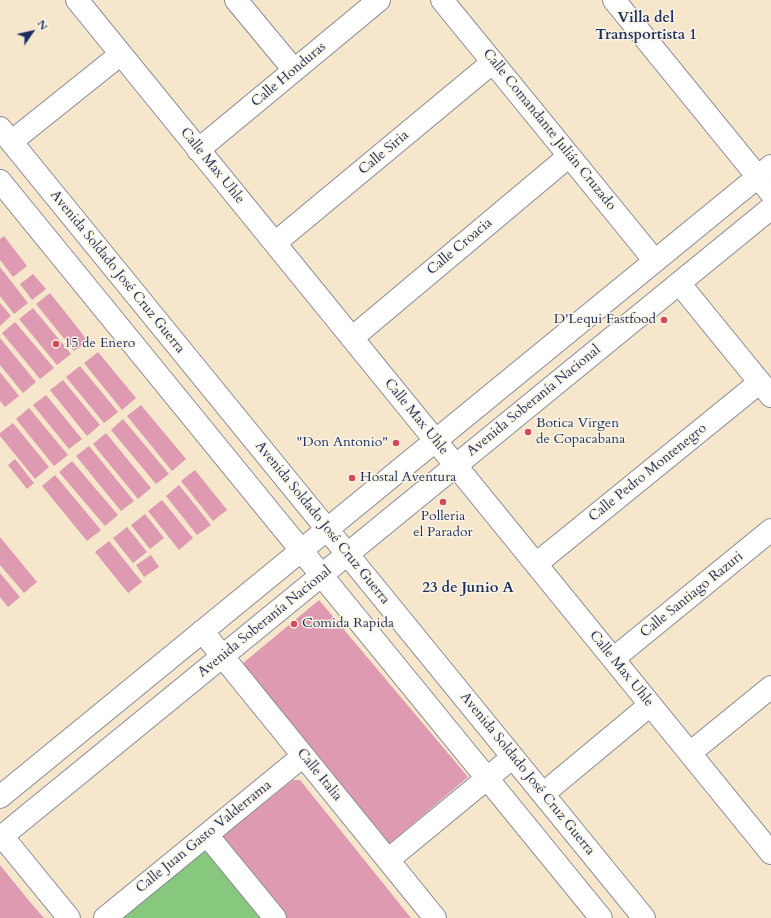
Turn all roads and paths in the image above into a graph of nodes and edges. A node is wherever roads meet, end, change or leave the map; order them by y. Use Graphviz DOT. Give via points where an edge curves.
graph roads {
  1 [pos="77,0"];
  2 [pos="236,0"];
  3 [pos="379,0"];
  4 [pos="442,0"];
  5 [pos="614,0"];
  6 [pos="121,54"];
  7 [pos="493,62"];
  8 [pos="294,70"];
  9 [pos="6,135"];
  10 [pos="198,150"];
  11 [pos="569,156"];
  12 [pos="767,179"];
  13 [pos="0,181"];
  14 [pos="771,208"];
  15 [pos="275,243"];
  16 [pos="655,261"];
  17 [pos="679,283"];
  18 [pos="352,338"];
  19 [pos="765,389"];
  20 [pos="435,441"];
  21 [pos="456,466"];
  22 [pos="327,529"];
  23 [pos="771,530"];
  24 [pos="301,550"];
  25 [pos="347,554"];
  26 [pos="536,564"];
  27 [pos="322,575"];
  28 [pos="202,631"];
  29 [pos="222,656"];
  30 [pos="613,659"];
  31 [pos="771,687"];
  32 [pos="650,705"];
  33 [pos="690,754"];
  34 [pos="303,756"];
  35 [pos="513,757"];
  36 [pos="487,778"];
  37 [pos="543,794"];
  38 [pos="0,797"];
  39 [pos="207,835"];
  40 [pos="1,837"];
  41 [pos="769,848"];
  42 [pos="388,860"];
  43 [pos="69,918"];
  44 [pos="105,918"];
  45 [pos="275,918"];
  46 [pos="436,918"];
  47 [pos="601,918"];
  48 [pos="644,918"];
  1 -- 6 [label="street, Calle Max Uhle"];
  2 -- 8 [label="street"];
  3 -- 8 [label="street, Calle Honduras"];
  4 -- 7 [label="street, Calle Comandante Julián Cruzado"];
  5 -- 12 [label="street"];
  6 -- 9 [label="street"];
  6 -- 10 [label="street, Calle Max Uhle"];
  7 -- 11 [label="street, Calle Comandante Julián Cruzado"];
  7 -- 15 [label="street, Calle Siria"];
  8 -- 10 [label="street, Calle Honduras"];
  9 -- 22 [label="street, Avenida Soldado José Cruz Guerra"];
  10 -- 15 [label="street, Calle Max Uhle"];
  11 -- 16 [label="street, Calle Comandante Julián Cruzado"];
  11 -- 18 [label="street, Calle Croacia"];
  12 -- 16 [label="street"];
  13 -- 24 [label="street"];
  14 -- 17 [label="street, Avenida Soberanía Nacional"];
  15 -- 18 [label="street, Calle Max Uhle"];
  16 -- 20 [label="street"];
  17 -- 19 [label="street"];
  17 -- 21 [label="street, Avenida Soberanía Nacional"];
  18 -- 20 [label="street, Calle Max Uhle"];
  19 -- 26 [label="street, Calle Pedro Montenegro"];
  20 -- 21 [label="street, Calle Max Uhle"];
  20 -- 22 [label="street"];
  21 -- 25 [label="street, Avenida Soberanía Nacional"];
  21 -- 26 [label="street, Calle Max Uhle"];
  22 -- 24 [label="street"];
  22 -- 25 [label="street, Avenida Soldado José Cruz Guerra"];
  23 -- 30 [label="street, Calle Santiago Razuri"];
  24 -- 27 [label="street"];
  24 -- 28 [label="street"];
  25 -- 27 [label="street, Avenida Soberanía Nacional"];
  25 -- 35 [label="street, Avenida Soldado José Cruz Guerra"];
  26 -- 30 [label="street, Calle Max Uhle"];
  27 -- 29 [label="street, Avenida Soberanía Nacional"];
  27 -- 36 [label="street"];
  28 -- 29 [label="street, Calle Italia"];
  28 -- 38 [label="street"];
  29 -- 34 [label="street, Calle Italia"];
  29 -- 40 [label="street, Avenida Soberanía Nacional"];
  30 -- 32 [label="street, Calle Max Uhle"];
  31 -- 33 [label="street"];
  32 -- 33 [label="street, Calle Max Uhle"];
  32 -- 37 [label="street"];
  33 -- 41 [label="street, Calle Max Uhle"];
  34 -- 39 [label="street, Calle Juan Gasto Valderrama"];
  34 -- 42 [label="street, Calle Italia"];
  35 -- 36 [label="street"];
  35 -- 37 [label="street, Avenida Soldado José Cruz Guerra"];
  36 -- 42 [label="street"];
  36 -- 47 [label="street"];
  37 -- 48 [label="street, Avenida Soldado José Cruz Guerra"];
  39 -- 44 [label="street, Calle Juan Gasto Valderrama"];
  39 -- 45 [label="street"];
  40 -- 43 [label="street"];
  42 -- 46 [label="street, Calle Italia"];
}
